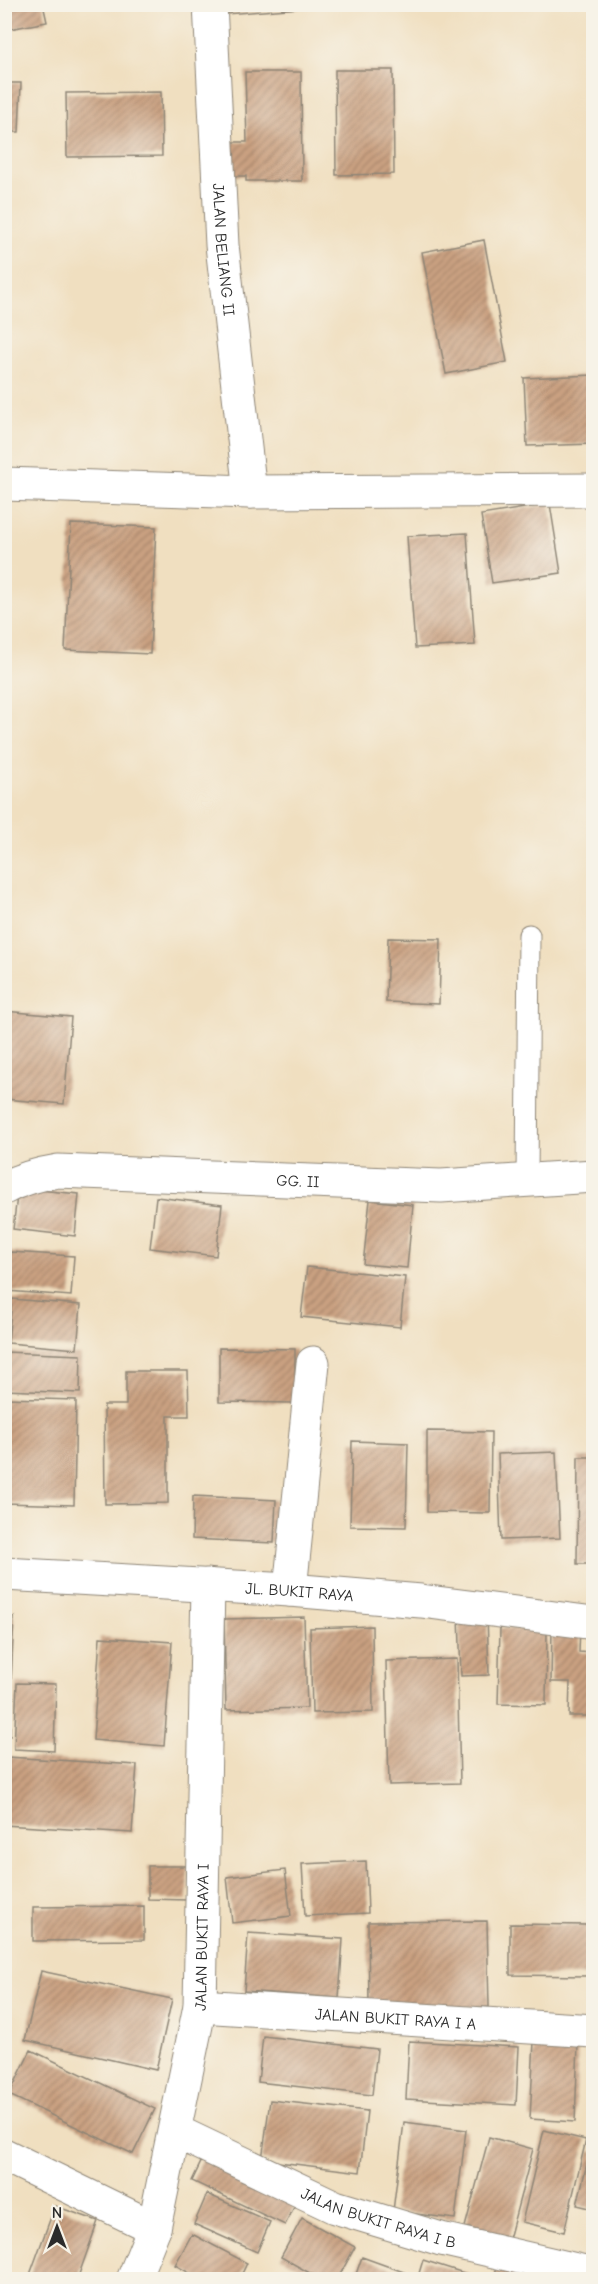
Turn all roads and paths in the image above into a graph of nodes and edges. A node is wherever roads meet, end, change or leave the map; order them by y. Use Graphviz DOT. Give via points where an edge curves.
graph roads {
  1 [pos="210,4"];
  2 [pos="4,484"];
  3 [pos="594,490"];
  4 [pos="250,492"];
  5 [pos="529,935"];
  6 [pos="594,1176"];
  7 [pos="527,1180"];
  8 [pos="4,1188"];
  9 [pos="313,1363"];
  10 [pos="4,1574"];
  11 [pos="208,1586"];
  12 [pos="290,1590"];
  13 [pos="594,1623"];
  14 [pos="200,2006"];
  15 [pos="594,2031"];
  16 [pos="175,2132"];
  17 [pos="4,2155"];
  18 [pos="154,2229"];
  19 [pos="594,2274"];
  20 [pos="133,2280"];
  1 -- 4 [label="street, JALAN BELIANG II" via="222,245"];
  2 -- 4 [label="street"];
  3 -- 4 [label="street"];
  5 -- 7 [label="lane"];
  6 -- 7 [label="street, GG. II"];
  7 -- 8 [label="street, GG. II" via="441,1186 58,1172 37,1174"];
  9 -- 12 [label="street"];
  10 -- 11 [label="street, JL. BUKIT RAYA"];
  11 -- 12 [label="street, JL. BUKIT RAYA"];
  11 -- 14 [label="street, JALAN BUKIT RAYA I"];
  12 -- 13 [label="street, JL. BUKIT RAYA" via="421,1600"];
  14 -- 15 [label="street, JALAN BUKIT RAYA I A"];
  14 -- 16 [label="street, JALAN BUKIT RAYA I"];
  16 -- 18 [label="street, JALAN BUKIT RAYA I"];
  16 -- 19 [label="street, JALAN BUKIT RAYA I B" via="335,2207 441,2239"];
  17 -- 18 [label="street"];
  18 -- 20 [label="street, JALAN BUKIT RAYA I"];
}
